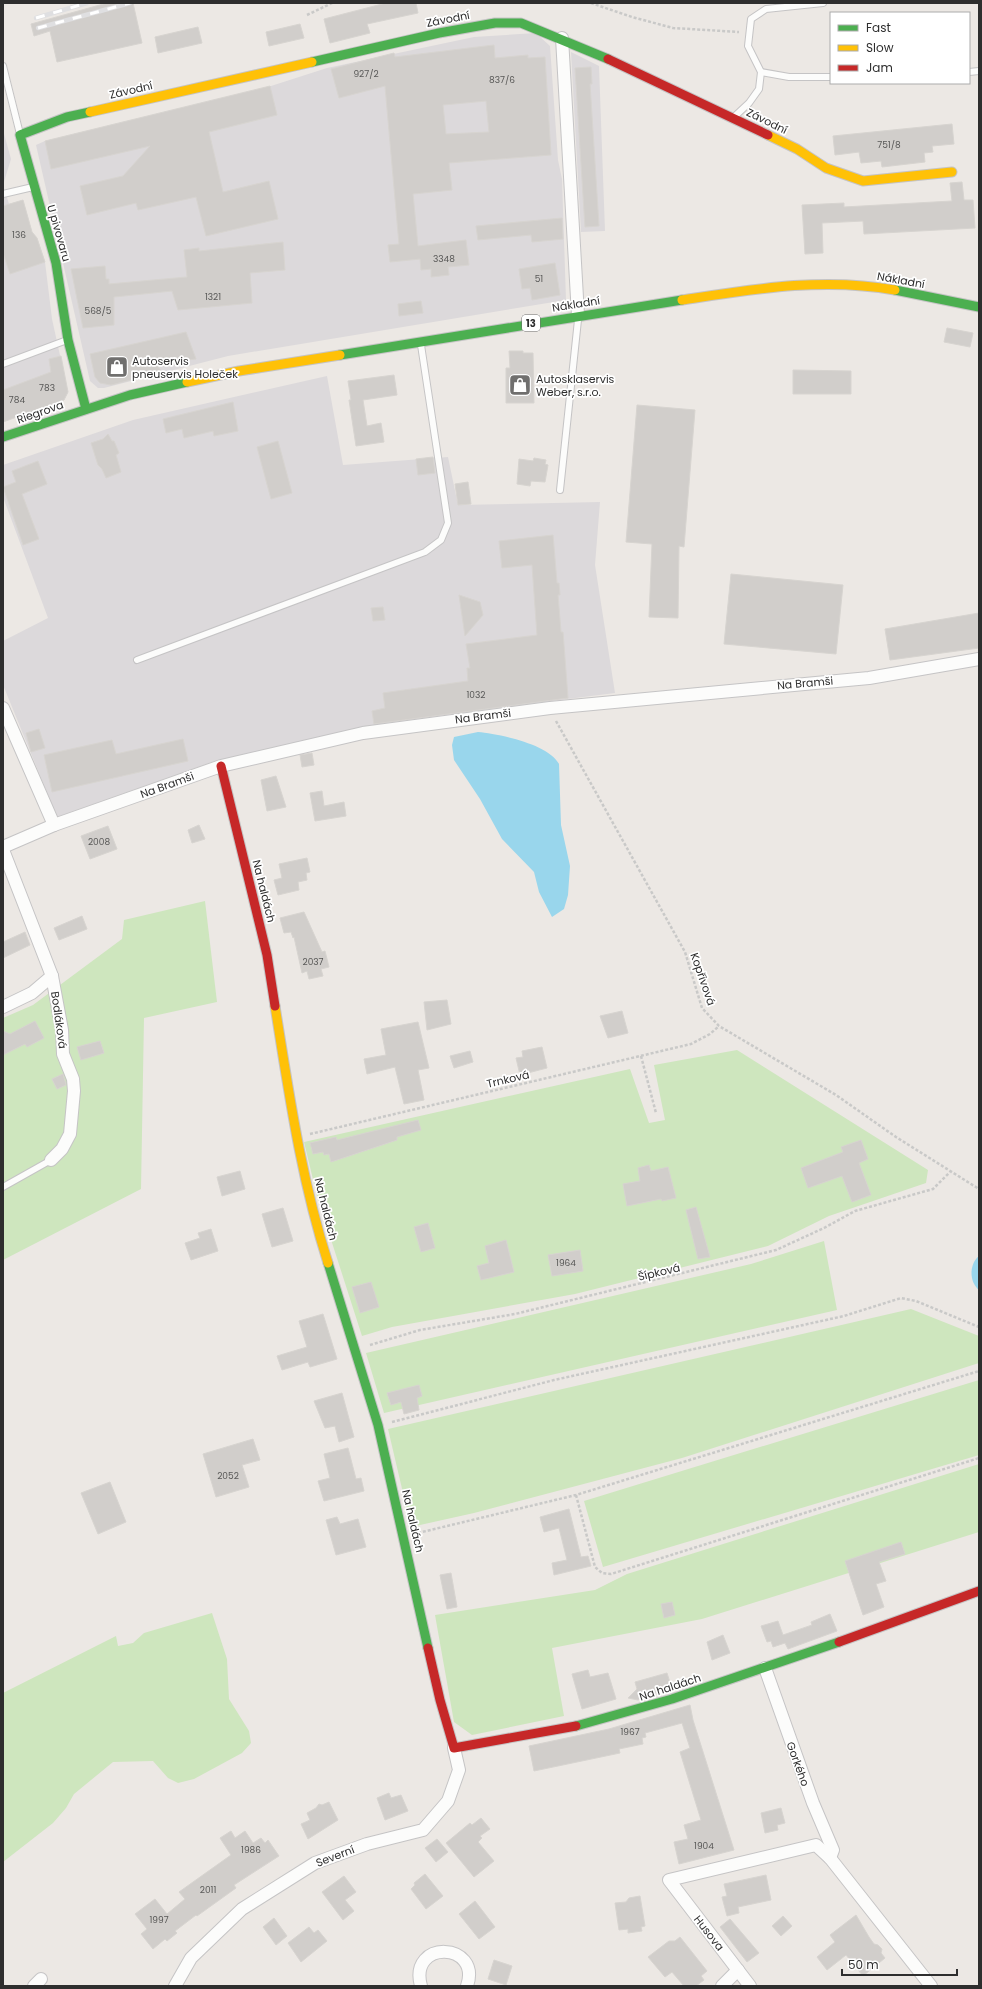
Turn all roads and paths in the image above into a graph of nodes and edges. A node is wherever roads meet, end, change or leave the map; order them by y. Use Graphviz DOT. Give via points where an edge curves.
graph roads {
  1 [pos="332,3"];
  2 [pos="591,3"];
  3 [pos="823,3"];
  4 [pos="307,15"];
  5 [pos="748,32"];
  6 [pos="562,38"];
  7 [pos="3,66"];
  8 [pos="761,72"];
  9 [pos="830,76"];
  10 [pos="733,118"];
  11 [pos="20,135"];
  12 [pos="952,172"];
  13 [pos="33,187"];
  14 [pos="3,194"];
  15 [pos="979,307"];
  16 [pos="578,315"];
  17 [pos="68,340"];
  18 [pos="420,341"];
  19 [pos="3,364"];
  20 [pos="86,409"];
  21 [pos="3,437"];
  22 [pos="560,490"];
  23 [pos="136,660"];
  24 [pos="979,660"];
  25 [pos="3,708"];
  26 [pos="550,708"];
  27 [pos="221,766"];
  28 [pos="54,825"];
  29 [pos="3,847"];
  30 [pos="3,850"];
  31 [pos="52,976"];
  32 [pos="3,1007"];
  33 [pos="718,1026"];
  34 [pos="641,1056"];
  35 [pos="656,1113"];
  36 [pos="296,1136"];
  37 [pos="51,1160"];
  38 [pos="950,1172"];
  39 [pos="3,1186"];
  40 [pos="979,1189"];
  41 [pos="979,1327"];
  42 [pos="356,1349"];
  43 [pos="979,1370"];
  44 [pos="378,1425"];
  45 [pos="979,1458"];
  46 [pos="576,1495"];
  47 [pos="404,1537"];
  48 [pos="979,1591"];
  49 [pos="765,1668"];
  50 [pos="454,1748"];
  51 [pos="830,1858"];
  52 [pos="738,1970"];
  53 [pos="175,1986"];
  54 [pos="420,1986"];
  55 [pos="467,1986"];
  56 [pos="722,1986"];
  57 [pos="750,1986"];
  58 [pos="931,1986"];
  1 -- 4 [label="path"];
  2 -- 5 [label="path" via="674,28"];
  3 -- 5 [label="lane" via="766,9 751,19"];
  5 -- 8 [label="lane" via="748,46"];
  6 -- 10 [label="street, Závodní"];
  6 -- 11 [label="street, Závodní" via="522,23 496,23 439,33 67,117"];
  6 -- 16 [label="street"];
  7 -- 11 [label="lane, U pivovaru"];
  8 -- 9 [label="lane" via="789,77"];
  8 -- 10 [label="lane" via="759,89"];
  10 -- 12 [label="street, Závodní" via="797,149 826,168 863,181"];
  11 -- 13 [label="street, U pivovaru"];
  13 -- 14 [label="lane"];
  13 -- 17 [label="street, U pivovaru" via="56,263"];
  15 -- 16 [label="street, Nákladní / 13" via="852,284 808,284 750,289"];
  16 -- 18 [label="street, Nákladní / 13"];
  16 -- 22 [label="lane"];
  17 -- 19 [label="lane"];
  17 -- 20 [label="street, U pivovaru"];
  18 -- 20 [label="street, Nákladní / 13" via="239,371 130,395"];
  18 -- 23 [label="lane" via="448,523 441,540 425,552"];
  20 -- 21 [label="street, Riegrova / 13"];
  24 -- 26 [label="street, Na Bramši" via="869,678"];
  25 -- 28 [label="street"];
  26 -- 27 [label="street, Na Bramši" via="363,733"];
  26 -- 33 [label="path, Kopřivová" via="560,732 685,952 702,1008"];
  27 -- 28 [label="street, Na Bramši"];
  27 -- 36 [label="street, Na haldách" via="267,955"];
  28 -- 29 [label="street, Na Bramši"];
  30 -- 31 [label="street, Bodláková"];
  31 -- 32 [label="street" via="32,993"];
  31 -- 37 [label="street, Bodláková" via="62,1030 63,1054 73,1079 74,1091 70,1134 67,1142"];
  33 -- 34 [label="path, Trnková" via="710,1034 691,1044"];
  33 -- 38 [label="path, Kopřivová" via="836,1095"];
  34 -- 35 [label="path"];
  34 -- 36 [label="path, Trnková" via="317,1134"];
  36 -- 42 [label="street, Na haldách" via="315,1223"];
  37 -- 39 [label="lane, Bodláková"];
  38 -- 40 [label="path, Kopřivová"];
  38 -- 42 [label="path, Šípková" via="933,1190 855,1211 776,1250 515,1314 420,1330"];
  41 -- 44 [label="path" via="916,1301 901,1298 844,1316 554,1380"];
  42 -- 44 [label="street, Na haldách"];
  43 -- 46 [label="path"];
  44 -- 47 [label="street, Na haldách"];
  45 -- 46 [label="path" via="611,1574 602,1573 595,1567"];
  46 -- 47 [label="path"];
  47 -- 50 [label="street, Na haldách" via="440,1700"];
  48 -- 49 [label="street, Na haldách"];
  49 -- 50 [label="street, Na haldách" via="627,1713 526,1737"];
  49 -- 51 [label="street, Gorkého" via="813,1803 833,1850"];
  50 -- 53 [label="street, Severní" via="460,1770 448,1801 424,1830 367,1844 315,1863 242,1909 191,1958"];
  51 -- 52 [label="street, Husova" via="816,1845 669,1880"];
  51 -- 58 [label="street"];
  52 -- 56 [label="street"];
  52 -- 57 [label="street, Husova"];
  54 -- 55 [label="street" via="421,1966 427,1957 438,1951 450,1951 460,1956 468,1966 470,1978"];
}
